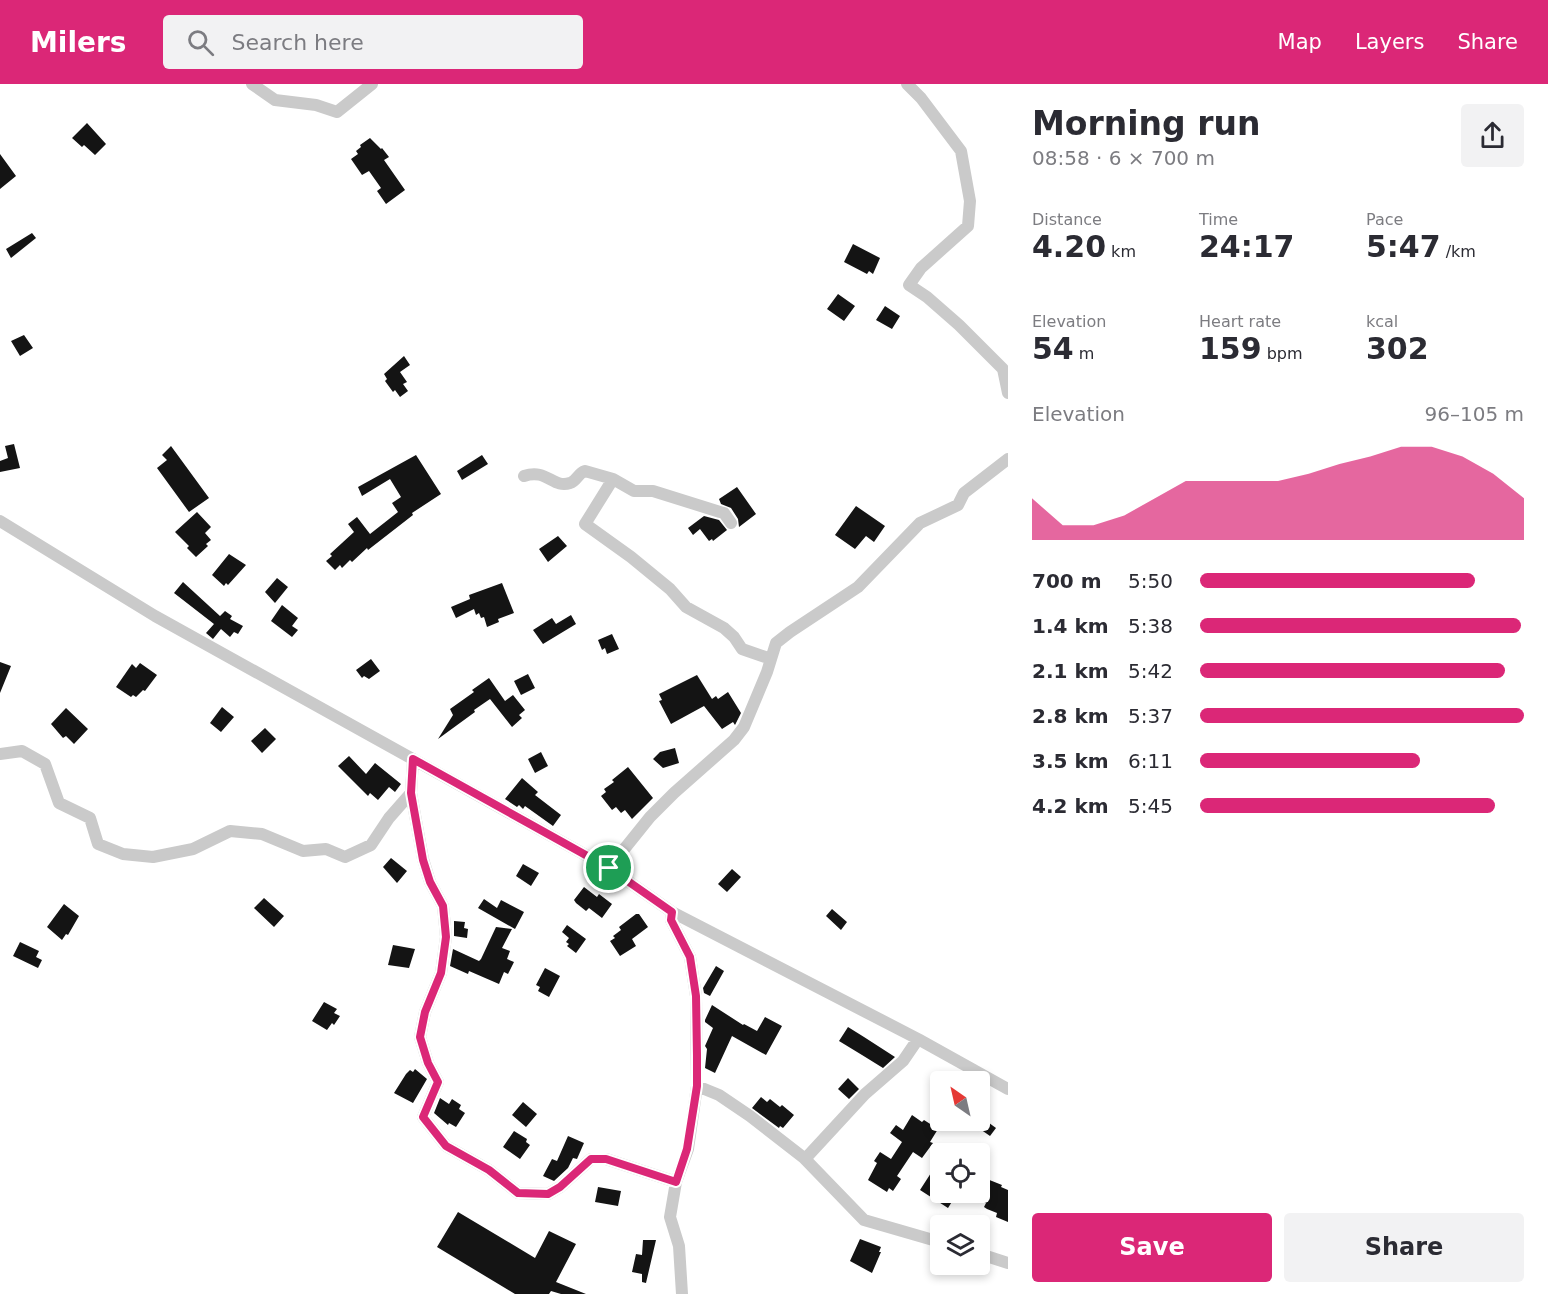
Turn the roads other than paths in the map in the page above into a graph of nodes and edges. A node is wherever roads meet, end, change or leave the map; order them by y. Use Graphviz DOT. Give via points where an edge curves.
graph roads {
  1 [pos="252,84"];
  2 [pos="372,84"];
  3 [pos="907,84"];
  4 [pos="1008,393"];
  5 [pos="1008,459"];
  6 [pos="524,476"];
  7 [pos="613,479"];
  8 [pos="0,521"];
  9 [pos="731,523"];
  10 [pos="771,659"];
  11 [pos="0,754"];
  12 [pos="413,759"];
  13 [pos="411,793"];
  14 [pos="609,868"];
  15 [pos="672,912"];
  16 [pos="918,1039"];
  17 [pos="697,1086"];
  18 [pos="1008,1089"];
  19 [pos="805,1159"];
  20 [pos="676,1182"];
  21 [pos="930,1239"];
  22 [pos="990,1257"];
  23 [pos="1008,1263"];
  24 [pos="682,1294"];
  1 -- 2 [label="street" via="275,100 337,112"];
  3 -- 4 [label="street" via="961,151 970,201 968,226 921,268 909,285 960,326 1003,369"];
  5 -- 10 [label="street" via="964,493 958,505 920,523 858,588 776,643"];
  6 -- 7 [label="street" via="539,474 558,483 569,483 585,471"];
  7 -- 9 [label="street" via="634,491 653,491 724,513"];
  7 -- 10 [label="street" via="585,524 670,589 686,607 724,628 742,649"];
  8 -- 12 [label="street" via="155,616"];
  10 -- 14 [label="street" via="744,727 734,740 650,817"];
  11 -- 13 [label="street" via="22,751 45,764 59,803 90,818 98,844 123,854 153,857 193,849 230,831 262,834 303,852 326,849 345,857 371,845"];
  12 -- 13 [label="street"];
  12 -- 14 [label="street"];
  13 -- 20 [label="street" via="423,860 443,906 446,937 441,973 425,1012 420,1037 438,1082 423,1117 446,1146 489,1170 518,1193 548,1194 591,1159 606,1159"];
  14 -- 15 [label="street"];
  15 -- 16 [label="street"];
  15 -- 17 [label="street" via="671,920 690,957 696,996"];
  16 -- 18 [label="street"];
  16 -- 19 [label="street" via="903,1061 865,1094"];
  17 -- 19 [label="street" via="750,1116"];
  17 -- 20 [label="street" via="687,1149"];
  19 -- 21 [label="street" via="864,1220"];
  20 -- 24 [label="street" via="670,1217 679,1246"];
  22 -- 23 [label="street"];
}
